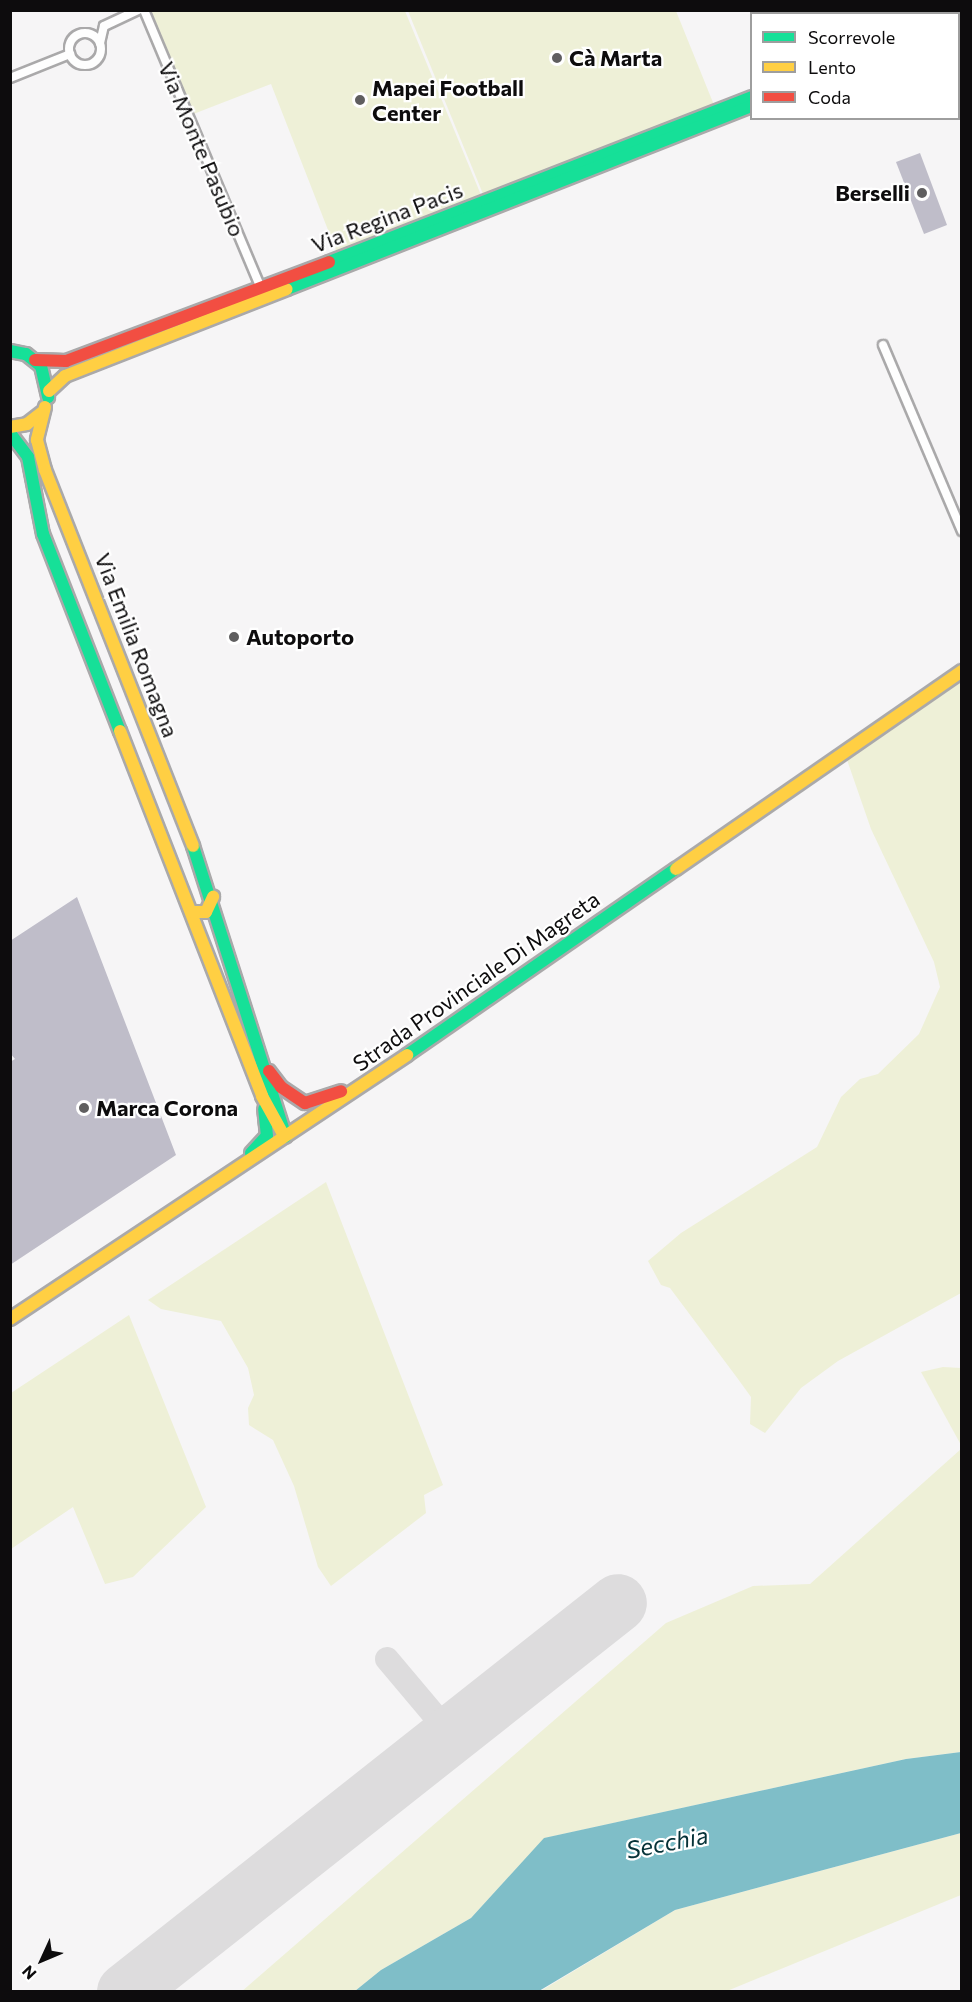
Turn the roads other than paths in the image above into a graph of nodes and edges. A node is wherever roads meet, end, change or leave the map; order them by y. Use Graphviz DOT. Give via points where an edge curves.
graph roads {
  1 [pos="139,10"];
  2 [pos="144,10"];
  3 [pos="100,43"];
  4 [pos="70,54"];
  5 [pos="10,78"];
  6 [pos="750,98"];
  7 [pos="750,107"];
  8 [pos="261,288"];
  9 [pos="883,345"];
  10 [pos="10,351"];
  11 [pos="35,360"];
  12 [pos="49,391"];
  13 [pos="45,407"];
  14 [pos="10,427"];
  15 [pos="10,434"];
  16 [pos="962,531"];
  17 [pos="962,671"];
  18 [pos="213,897"];
  19 [pos="191,912"];
  20 [pos="264,1063"];
  21 [pos="390,1067"];
  22 [pos="262,1096"];
  23 [pos="286,1137"];
  24 [pos="202,1193"];
  25 [pos="10,1319"];
  1 -- 3 [label="street" via="104,26"];
  2 -- 8 [label="street, Via Monte Pasubio"];
  3 -- 4 [label="street" via="87,33 76,35 70,44"];
  3 -- 4 [label="street" via="100,54 90,64 76,62"];
  4 -- 5 [label="street"];
  6 -- 8 [label="street, Via Regina Pacis"];
  7 -- 12 [label="street, Via Regina Pacis" via="65,376"];
  8 -- 11 [label="street, Via Regina Pacis" via="66,361"];
  9 -- 16 [label="street"];
  10 -- 11 [label="street"];
  11 -- 12 [label="street" via="46,374"];
  12 -- 13 [label="street, Via Emilia Romagna"];
  13 -- 14 [label="street" via="27,424"];
  13 -- 18 [label="street, Via Emilia Romagna" via="37,440 45,470"];
  15 -- 19 [label="street, Via Emilia Romagna" via="28,458 43,534"];
  17 -- 21 [label="street, Strada Provinciale Di Magreta"];
  18 -- 19 [label="street" via="206,912"];
  18 -- 20 [label="street, Via Emilia Romagna" via="238,994"];
  19 -- 22 [label="street, Via Emilia Romagna"];
  20 -- 21 [label="street" via="281,1087 305,1102 330,1098 372,1071"];
  20 -- 23 [label="street, Via Emilia Romagna"];
  21 -- 23 [label="street, Strada Provinciale Di Magreta"];
  22 -- 23 [label="street, Via Emilia Romagna"];
  22 -- 24 [label="street" via="265,1141 205,1183"];
  23 -- 24 [label="street, Strada Provinciale Di Magreta"];
  24 -- 25 [label="street, Strada Provinciale Di Magreta"];
}
